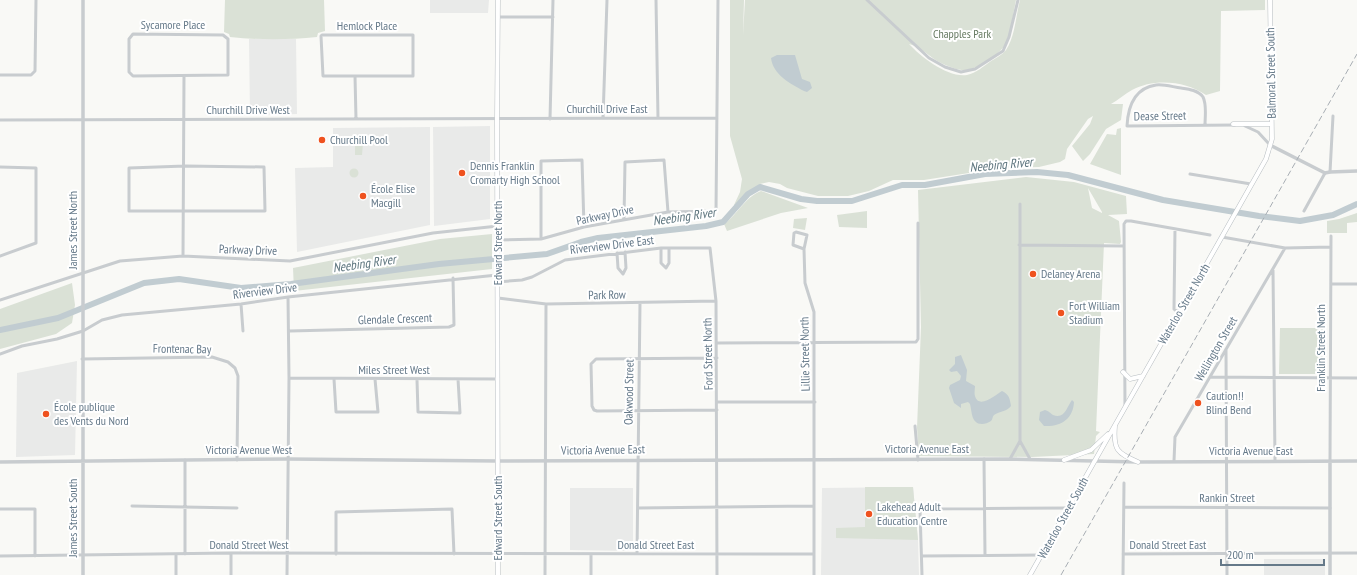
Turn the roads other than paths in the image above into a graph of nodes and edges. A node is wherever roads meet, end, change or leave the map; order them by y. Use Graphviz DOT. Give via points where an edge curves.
graph roads {
  1 [pos="36,0"];
  2 [pos="83,0"];
  3 [pos="498,0"];
  4 [pos="553,0"];
  5 [pos="607,0"];
  6 [pos="656,0"];
  7 [pos="718,0"];
  8 [pos="867,0"];
  9 [pos="1018,0"];
  10 [pos="1270,0"];
  11 [pos="498,17"];
  12 [pos="553,18"];
  13 [pos="0,75"];
  14 [pos="184,76"];
  15 [pos="355,76"];
  16 [pos="1333,116"];
  17 [pos="603,118"];
  18 [pos="658,118"];
  19 [pos="717,118"];
  20 [pos="356,119"];
  21 [pos="550,119"];
  22 [pos="0,120"];
  23 [pos="82,120"];
  24 [pos="184,120"];
  25 [pos="497,120"];
  26 [pos="1233,124"];
  27 [pos="1271,124"];
  28 [pos="1206,125"];
  29 [pos="1270,145"];
  30 [pos="185,166"];
  31 [pos="0,167"];
  32 [pos="1357,171"];
  33 [pos="1330,172"];
  34 [pos="1325,173"];
  35 [pos="1190,174"];
  36 [pos="1251,184"];
  37 [pos="1020,204"];
  38 [pos="184,211"];
  39 [pos="1304,211"];
  40 [pos="668,212"];
  41 [pos="624,220"];
  42 [pos="918,223"];
  43 [pos="498,226"];
  44 [pos="584,227"];
  45 [pos="1175,229"];
  46 [pos="1210,235"];
  47 [pos="1331,236"];
  48 [pos="1222,237"];
  49 [pos="541,239"];
  50 [pos="498,240"];
  51 [pos="1019,245"];
  52 [pos="1124,246"];
  53 [pos="1331,247"];
  54 [pos="661,248"];
  55 [pos="669,248"];
  56 [pos="710,248"];
  57 [pos="1285,248"];
  58 [pos="804,249"];
  59 [pos="625,252"];
  60 [pos="617,253"];
  61 [pos="0,256"];
  62 [pos="183,256"];
  63 [pos="1273,268"];
  64 [pos="497,272"];
  65 [pos="83,274"];
  66 [pos="453,278"];
  67 [pos="498,282"];
  68 [pos="1330,284"];
  69 [pos="1357,284"];
  70 [pos="288,297"];
  71 [pos="498,298"];
  72 [pos="0,300"];
  73 [pos="716,301"];
  74 [pos="640,303"];
  75 [pos="241,304"];
  76 [pos="546,304"];
  77 [pos="1179,313"];
  78 [pos="83,331"];
  79 [pos="244,331"];
  80 [pos="290,331"];
  81 [pos="717,343"];
  82 [pos="814,343"];
  83 [pos="1226,348"];
  84 [pos="0,354"];
  85 [pos="717,358"];
  86 [pos="82,359"];
  87 [pos="638,359"];
  88 [pos="1123,372"];
  89 [pos="1143,376"];
  90 [pos="290,378"];
  91 [pos="1210,378"];
  92 [pos="1357,378"];
  93 [pos="334,379"];
  94 [pos="375,379"];
  95 [pos="458,379"];
  96 [pos="498,379"];
  97 [pos="1226,379"];
  98 [pos="1275,379"];
  99 [pos="1330,379"];
  100 [pos="417,380"];
  101 [pos="717,402"];
  102 [pos="815,402"];
  103 [pos="1125,408"];
  104 [pos="637,410"];
  105 [pos="717,410"];
  106 [pos="1116,424"];
  107 [pos="915,426"];
  108 [pos="1020,441"];
  109 [pos="984,459"];
  110 [pos="1010,459"];
  111 [pos="1030,459"];
  112 [pos="185,460"];
  113 [pos="236,460"];
  114 [pos="287,460"];
  115 [pos="637,460"];
  116 [pos="718,460"];
  117 [pos="814,460"];
  118 [pos="918,460"];
  119 [pos="1064,460"];
  120 [pos="1095,460"];
  121 [pos="83,461"];
  122 [pos="498,461"];
  123 [pos="545,461"];
  124 [pos="1174,461"];
  125 [pos="1227,461"];
  126 [pos="1274,461"];
  127 [pos="1330,461"];
  128 [pos="1357,461"];
  129 [pos="0,462"];
  130 [pos="1138,462"];
  131 [pos="1124,483"];
  132 [pos="132,506"];
  133 [pos="813,506"];
  134 [pos="717,507"];
  135 [pos="1124,507"];
  136 [pos="1227,507"];
  137 [pos="185,508"];
  138 [pos="236,508"];
  139 [pos="638,508"];
  140 [pos="986,508"];
  141 [pos="1069,508"];
  142 [pos="1330,508"];
  143 [pos="0,509"];
  144 [pos="717,553"];
  145 [pos="1330,553"];
  146 [pos="1357,553"];
  147 [pos="176,554"];
  148 [pos="184,554"];
  149 [pos="231,554"];
  150 [pos="287,554"];
  151 [pos="336,554"];
  152 [pos="454,554"];
  153 [pos="591,554"];
  154 [pos="638,554"];
  155 [pos="814,554"];
  156 [pos="1123,554"];
  157 [pos="1226,554"];
  158 [pos="83,555"];
  159 [pos="498,555"];
  160 [pos="545,555"];
  161 [pos="985,555"];
  162 [pos="1042,555"];
  163 [pos="0,556"];
  164 [pos="35,556"];
  165 [pos="922,556"];
  166 [pos="83,575"];
  167 [pos="176,575"];
  168 [pos="231,575"];
  169 [pos="287,575"];
  170 [pos="498,575"];
  171 [pos="545,575"];
  172 [pos="591,575"];
  173 [pos="717,575"];
  174 [pos="814,575"];
  175 [pos="922,575"];
  176 [pos="1030,575"];
  177 [pos="1123,575"];
  178 [pos="1227,575"];
  179 [pos="1330,575"];
  1 -- 13 [label="street" via="35,71 31,75"];
  2 -- 23 [label="street, James Street North"];
  3 -- 11 [label="main road, Edward Street North"];
  4 -- 12 [label="street"];
  5 -- 17 [label="street"];
  6 -- 18 [label="street"];
  7 -- 19 [label="street"];
  8 -- 9 [label="street" via="929,58 961,72 975,69 1003,50 1009,37"];
  10 -- 27 [label="main road, Balmoral Street South"];
  11 -- 12 [label="street"];
  11 -- 25 [label="main road, Edward Street North"];
  12 -- 21 [label="street"];
  14 -- 14 [label="street, Sycamore Place" via="228,75 227,36 130,36 130,75"];
  14 -- 24 [label="street"];
  15 -- 15 [label="street, Hemlock Place" via="413,76 413,35 321,36 322,76"];
  15 -- 20 [label="street"];
  16 -- 33 [label="street"];
  17 -- 18 [label="street, Churchill Drive East"];
  17 -- 21 [label="street, Churchill Drive East"];
  18 -- 19 [label="street, Churchill Drive East"];
  19 -- 40 [label="street, Parkway Drive" via="716,211"];
  20 -- 24 [label="street, Churchill Drive West"];
  20 -- 25 [label="street, Churchill Drive West"];
  21 -- 25 [label="street, Churchill Drive East"];
  22 -- 23 [label="street, Churchill Drive West"];
  23 -- 24 [label="street, Churchill Drive West"];
  23 -- 65 [label="street, James Street North"];
  24 -- 30 [label="street"];
  25 -- 43 [label="main road, Edward Street North"];
  26 -- 27 [label="main road"];
  26 -- 28 [label="street, Dease Street"];
  26 -- 29 [label="street, Dease Street" via="1246,126 1258,132"];
  27 -- 29 [label="main road, Balmoral Street South"];
  28 -- 28 [label="street, Dease Street" via="1205,104 1201,94 1194,90 1166,86 1157,85 1142,91 1132,102 1127,114 1127,126"];
  29 -- 34 [label="street"];
  29 -- 36 [label="main road, Waterloo Street North" via="1266,159"];
  30 -- 38 [label="street"];
  30 -- 38 [label="street" via="129,168 129,211"];
  30 -- 38 [label="street" via="264,167 264,211"];
  31 -- 61 [label="street" via="36,168 36,243"];
  32 -- 33 [label="street"];
  33 -- 34 [label="street"];
  34 -- 39 [label="street"];
  35 -- 36 [label="street"];
  36 -- 48 [label="main road, Waterloo Street North"];
  37 -- 51 [label="street"];
  38 -- 62 [label="street"];
  40 -- 41 [label="street, Parkway Drive"];
  40 -- 41 [label="street" via="664,160 625,162"];
  41 -- 44 [label="street, Parkway Drive"];
  42 -- 82 [label="street" via="916,342"];
  43 -- 50 [label="main road, Edward Street North"];
  43 -- 62 [label="street, Parkway Drive" via="433,233 294,260"];
  44 -- 49 [label="street, Parkway Drive"];
  44 -- 49 [label="street" via="582,160 542,161"];
  45 -- 46 [label="street"];
  45 -- 52 [label="street" via="1126,221"];
  45 -- 77 [label="street" via="1174,309"];
  47 -- 53 [label="street, Franklin Street North"];
  48 -- 57 [label="street"];
  48 -- 77 [label="main road, Waterloo Street North"];
  49 -- 50 [label="street, Parkway Drive"];
  50 -- 64 [label="main road, Edward Street North"];
  51 -- 52 [label="street"];
  51 -- 108 [label="street"];
  52 -- 88 [label="street"];
  53 -- 57 [label="street"];
  53 -- 68 [label="street, Franklin Street North"];
  54 -- 55 [label="street, Riverview Drive East"];
  54 -- 55 [label="street" via="661,263 666,268 669,263"];
  54 -- 59 [label="street, Riverview Drive East"];
  55 -- 56 [label="street, Riverview Drive East"];
  56 -- 73 [label="street, Ford Street North"];
  57 -- 63 [label="street, Wellington Street"];
  58 -- 58 [label="street, Lillie Street North" via="807,235 794,233 793,245"];
  58 -- 82 [label="street, Lillie Street North" via="806,283 814,312"];
  59 -- 60 [label="street, Riverview Drive East"];
  59 -- 60 [label="street" via="624,274 618,268"];
  60 -- 67 [label="street, Riverview Drive East" via="565,260 532,277"];
  62 -- 65 [label="street, Parkway Drive" via="120,261"];
  63 -- 83 [label="street, Wellington Street"];
  63 -- 98 [label="street"];
  64 -- 66 [label="street, Riverview Drive"];
  64 -- 67 [label="main road, Edward Street North"];
  65 -- 72 [label="street, Parkway Drive"];
  65 -- 78 [label="street, James Street North"];
  66 -- 70 [label="street, Riverview Drive"];
  66 -- 80 [label="street, Glendale Crescent" via="454,325 449,327"];
  67 -- 71 [label="main road, Edward Street North"];
  68 -- 69 [label="street"];
  68 -- 99 [label="street, Franklin Street North"];
  70 -- 75 [label="street, Riverview Drive"];
  70 -- 80 [label="street"];
  71 -- 76 [label="street, Park Row"];
  71 -- 96 [label="main road, Edward Street North"];
  73 -- 74 [label="street, Park Row"];
  73 -- 81 [label="street, Ford Street North"];
  74 -- 76 [label="street, Park Row"];
  74 -- 87 [label="street, Oakwood Street"];
  75 -- 78 [label="street, Riverview Drive" via="122,315 102,320"];
  75 -- 79 [label="street"];
  76 -- 123 [label="street"];
  77 -- 89 [label="main road, Waterloo Street North"];
  78 -- 84 [label="street, Riverview Drive"];
  78 -- 86 [label="street, James Street North"];
  80 -- 90 [label="street"];
  81 -- 82 [label="street"];
  81 -- 85 [label="street, Ford Street North"];
  82 -- 102 [label="street, Lillie Street North"];
  83 -- 91 [label="street, Wellington Street"];
  83 -- 97 [label="street"];
  85 -- 87 [label="street"];
  85 -- 101 [label="street, Ford Street North"];
  86 -- 113 [label="street, Frontenac Bay" via="201,356 228,362 235,368 238,376"];
  86 -- 121 [label="street, James Street North"];
  87 -- 104 [label="street, Oakwood Street"];
  87 -- 104 [label="street" via="596,359 591,364 594,410"];
  88 -- 89 [label="main road" via="1130,378"];
  88 -- 103 [label="street"];
  89 -- 103 [label="main road, Waterloo Street North"];
  90 -- 93 [label="street, Miles Street West"];
  90 -- 114 [label="street"];
  91 -- 97 [label="street"];
  91 -- 124 [label="street, Wellington Street" via="1175,437"];
  92 -- 99 [label="street"];
  93 -- 94 [label="street, Miles Street West"];
  93 -- 94 [label="street" via="336,412 378,412"];
  94 -- 100 [label="street, Miles Street West"];
  95 -- 96 [label="street, Miles Street West"];
  95 -- 100 [label="street, Miles Street West"];
  95 -- 100 [label="street" via="460,413 418,412"];
  96 -- 122 [label="main road, Edward Street North"];
  97 -- 98 [label="street"];
  97 -- 125 [label="street"];
  98 -- 99 [label="street"];
  98 -- 126 [label="street"];
  99 -- 127 [label="street, Franklin Street North"];
  101 -- 102 [label="street"];
  101 -- 105 [label="street, Ford Street North"];
  102 -- 117 [label="street, Lillie Street North"];
  103 -- 106 [label="main road, Waterloo Street North"];
  104 -- 105 [label="street"];
  104 -- 115 [label="street, Oakwood Street"];
  105 -- 116 [label="street, Ford Street North"];
  106 -- 119 [label="main road" via="1091,450"];
  106 -- 120 [label="main road, Waterloo Street North"];
  106 -- 130 [label="main road" via="1117,449 1122,455"];
  107 -- 118 [label="street"];
  108 -- 110 [label="street"];
  108 -- 111 [label="street"];
  109 -- 110 [label="street, Victoria Avenue East"];
  109 -- 118 [label="street, Victoria Avenue East"];
  109 -- 140 [label="street"];
  110 -- 111 [label="street, Victoria Avenue East"];
  111 -- 119 [label="street, Victoria Avenue East"];
  112 -- 113 [label="street, Victoria Avenue West"];
  112 -- 121 [label="street, Victoria Avenue West"];
  112 -- 137 [label="street"];
  113 -- 114 [label="street, Victoria Avenue West"];
  114 -- 122 [label="street, Victoria Avenue West"];
  114 -- 150 [label="street"];
  115 -- 116 [label="street, Victoria Avenue East"];
  115 -- 123 [label="street, Victoria Avenue East"];
  115 -- 139 [label="street, Oakwood Street"];
  116 -- 117 [label="street, Victoria Avenue East"];
  116 -- 134 [label="street, Ford Street North"];
  117 -- 118 [label="street, Victoria Avenue East"];
  117 -- 133 [label="street, Lillie Street North"];
  119 -- 120 [label="street, Victoria Avenue East"];
  120 -- 130 [label="street, Victoria Avenue East"];
  120 -- 141 [label="main road, Waterloo Street South"];
  121 -- 129 [label="street, Victoria Avenue West"];
  121 -- 158 [label="street, James Street South"];
  122 -- 123 [label="street, Victoria Avenue East"];
  122 -- 159 [label="main road, Edward Street South"];
  123 -- 160 [label="street"];
  124 -- 125 [label="street, Victoria Avenue East"];
  124 -- 130 [label="street, Victoria Avenue East"];
  125 -- 126 [label="street, Victoria Avenue East"];
  125 -- 136 [label="street"];
  126 -- 127 [label="street, Victoria Avenue East"];
  127 -- 128 [label="street, Victoria Avenue East"];
  127 -- 142 [label="street"];
  131 -- 135 [label="street"];
  132 -- 137 [label="street"];
  133 -- 134 [label="street"];
  133 -- 155 [label="street, Lillie Street North"];
  134 -- 139 [label="street"];
  134 -- 144 [label="street, Ford Street North"];
  135 -- 136 [label="street, Rankin Street"];
  135 -- 156 [label="street"];
  136 -- 142 [label="street, Rankin Street"];
  136 -- 157 [label="street"];
  137 -- 138 [label="street"];
  137 -- 148 [label="street"];
  139 -- 154 [label="street, Oakwood Street"];
  140 -- 141 [label="street"];
  140 -- 161 [label="street"];
  140 -- 165 [label="street" via="920,510"];
  141 -- 162 [label="main road, Waterloo Street South"];
  142 -- 145 [label="street"];
  143 -- 164 [label="street" via="35,509"];
  144 -- 154 [label="street, Donald Street East"];
  144 -- 155 [label="street, Donald Street East"];
  144 -- 173 [label="street, Ford Street North"];
  145 -- 146 [label="street, Donald Street East"];
  145 -- 157 [label="street, Donald Street East"];
  145 -- 179 [label="street"];
  147 -- 148 [label="street, Donald Street West"];
  147 -- 158 [label="street, Donald Street West"];
  147 -- 167 [label="street"];
  148 -- 149 [label="street, Donald Street West"];
  149 -- 150 [label="street, Donald Street West"];
  149 -- 168 [label="street"];
  150 -- 151 [label="street, Donald Street West"];
  150 -- 169 [label="street"];
  151 -- 152 [label="street, Donald Street West"];
  151 -- 152 [label="street" via="336,512 452,509"];
  152 -- 159 [label="street, Donald Street West"];
  153 -- 154 [label="street, Donald Street East"];
  153 -- 160 [label="street, Donald Street East"];
  153 -- 172 [label="street"];
  155 -- 174 [label="street, Lillie Street North"];
  156 -- 157 [label="street, Donald Street East"];
  156 -- 177 [label="street"];
  157 -- 178 [label="street"];
  158 -- 164 [label="street, Donald Street West"];
  158 -- 166 [label="street, James Street South"];
  159 -- 160 [label="street, Donald Street East"];
  159 -- 170 [label="main road, Edward Street South"];
  160 -- 171 [label="street"];
  161 -- 162 [label="street"];
  161 -- 165 [label="street"];
  162 -- 176 [label="main road, Waterloo Street South"];
  163 -- 164 [label="street, Donald Street West"];
  165 -- 175 [label="street"];
}
